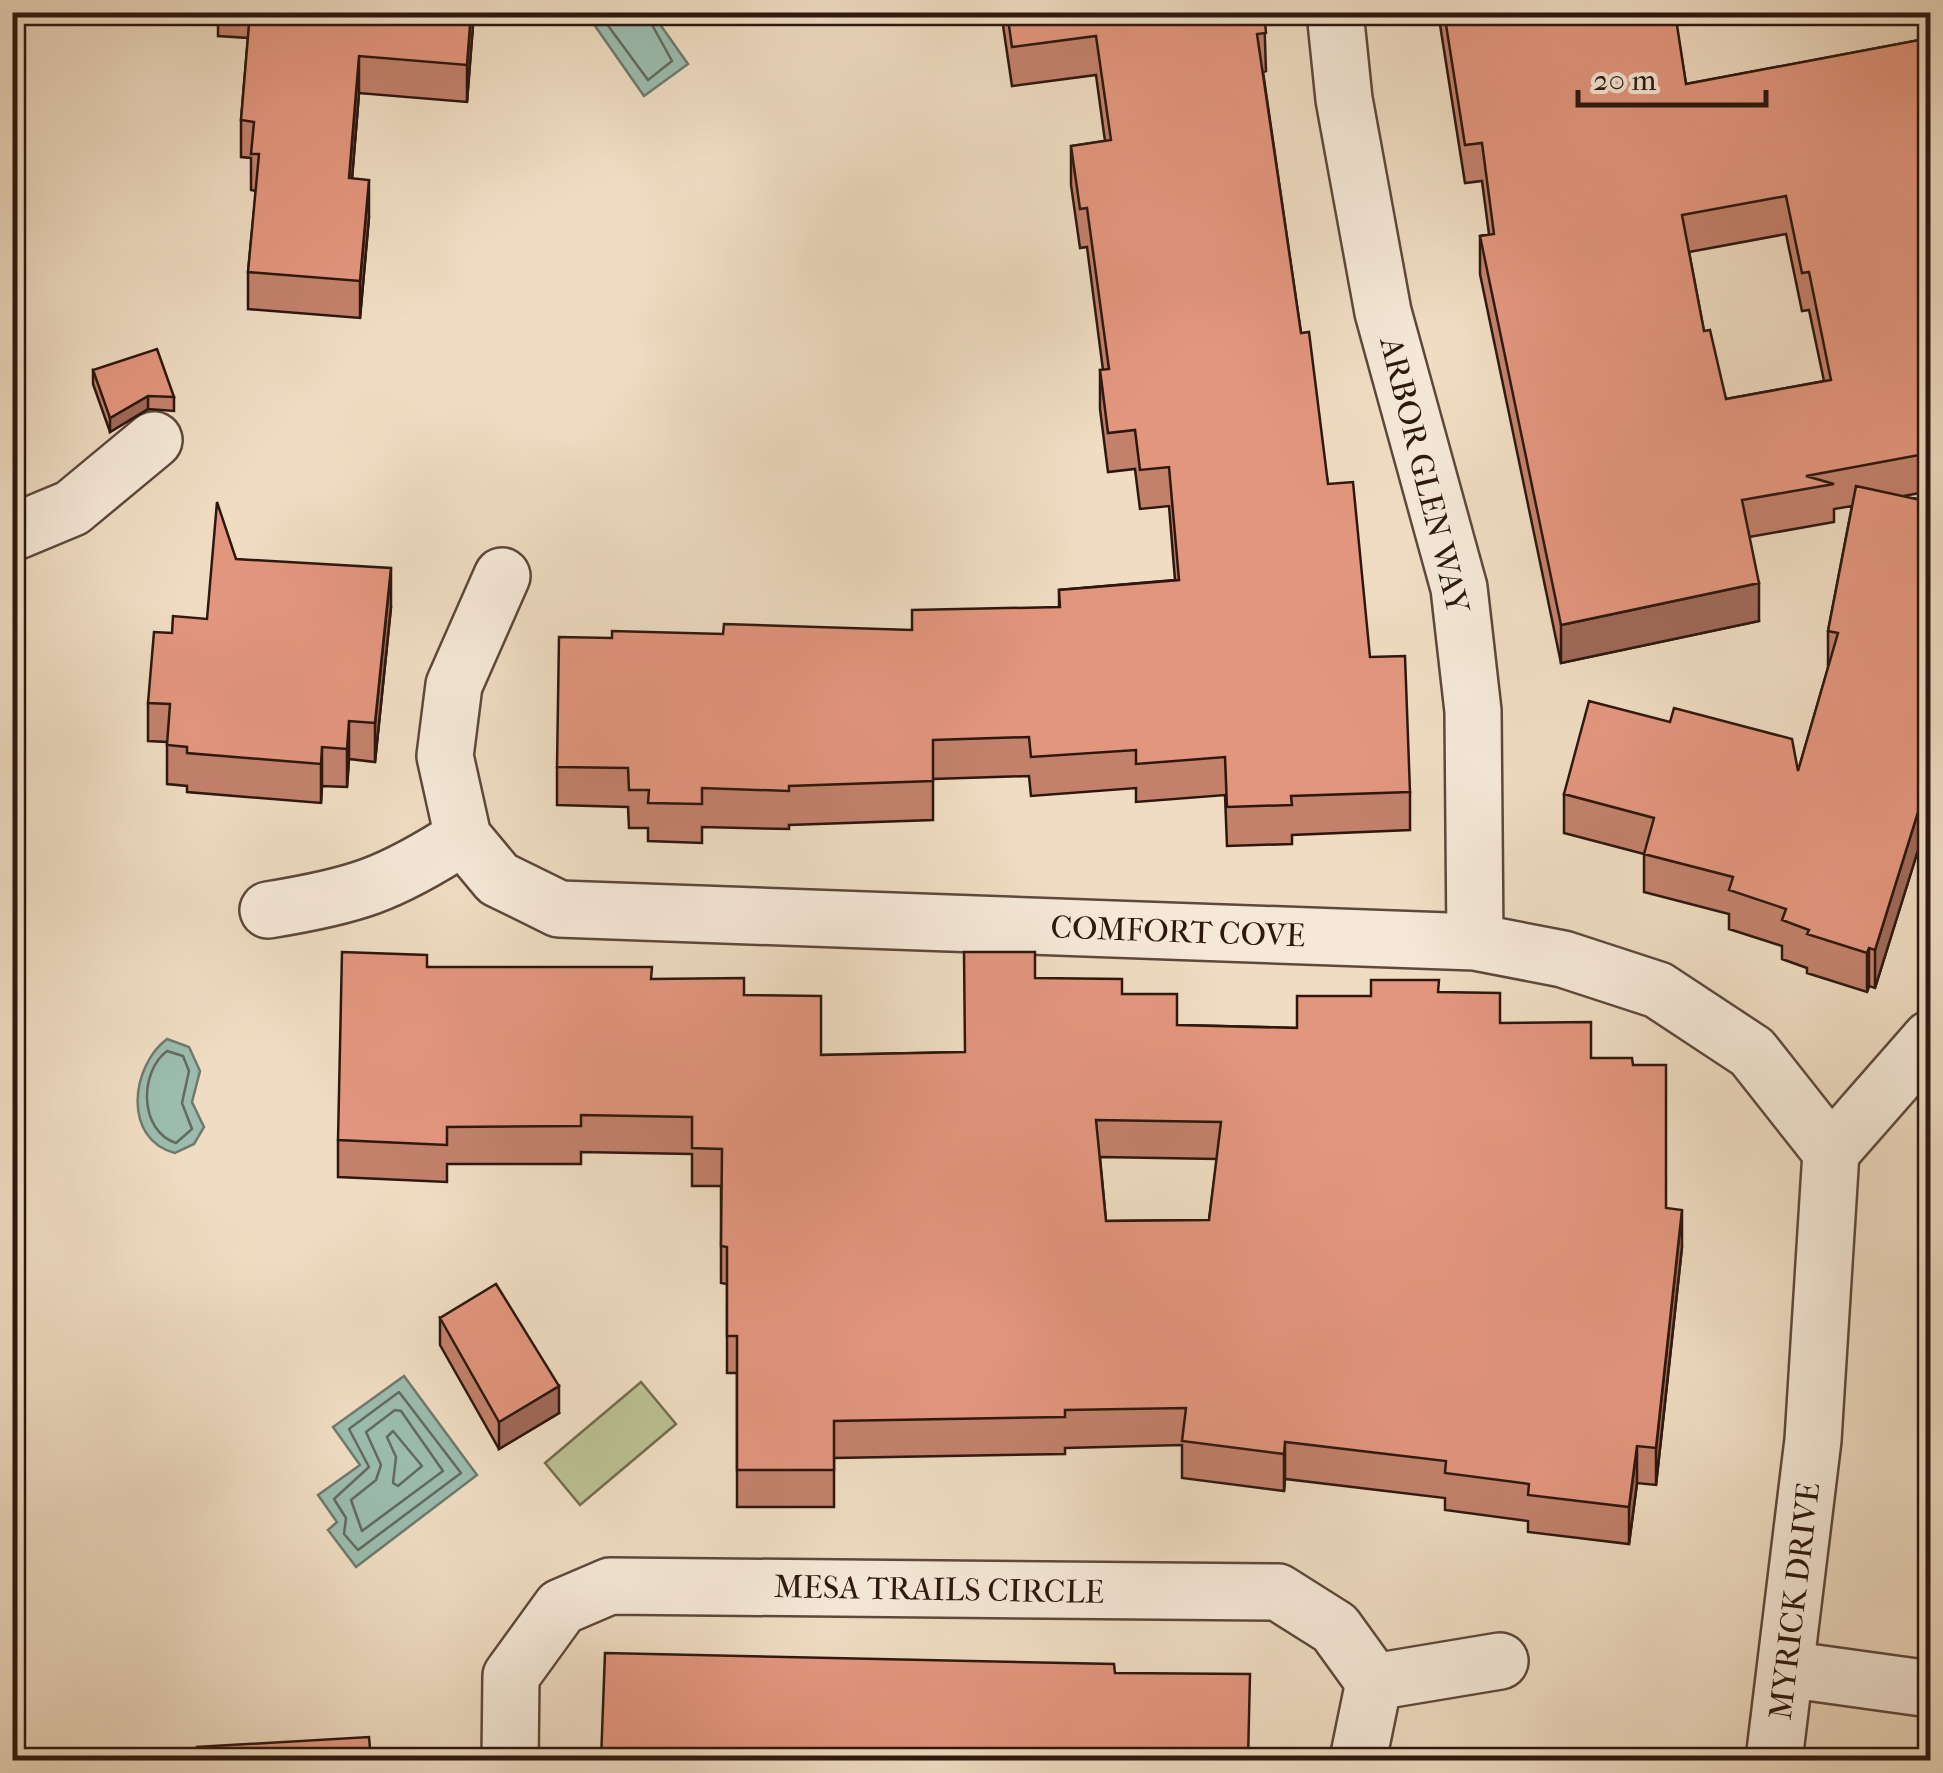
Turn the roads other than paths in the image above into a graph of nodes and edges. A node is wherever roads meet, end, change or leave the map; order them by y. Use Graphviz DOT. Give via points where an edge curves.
graph roads {
  1 [pos="1335,12"];
  2 [pos="154,440"];
  3 [pos="12,533"];
  4 [pos="502,576"];
  5 [pos="463,837"];
  6 [pos="268,910"];
  7 [pos="1475,942"];
  8 [pos="1930,1039"];
  9 [pos="1831,1152"];
  10 [pos="1500,1660"];
  11 [pos="1786,1669"];
  12 [pos="1374,1682"];
  13 [pos="1930,1689"];
  14 [pos="510,1760"];
  15 [pos="1358,1760"];
  16 [pos="1774,1760"];
  1 -- 7 [label="street, ARBOR GLEN WAY" via="1383,312 1459,588 1472,710"];
  2 -- 3 [label="street" via="72,508"];
  4 -- 5 [label="street, COMFORT COVE" via="454,685 446,756"];
  5 -- 6 [label="street" via="400,878 338,899"];
  5 -- 7 [label="street, COMFORT COVE" via="498,879 560,909"];
  7 -- 9 [label="street, COMFORT COVE" via="1563,959 1658,990 1752,1052"];
  8 -- 9 [label="street"];
  9 -- 11 [label="street, MYRICK DRIVE" via="1813,1440"];
  10 -- 12 [label="street"];
  11 -- 13 [label="street"];
  11 -- 16 [label="street, MYRICK DRIVE"];
  12 -- 14 [label="street, MESA TRAILS CIRCLE" via="1334,1628 1278,1592 610,1586 561,1607 511,1676"];
  12 -- 15 [label="street"];
}
